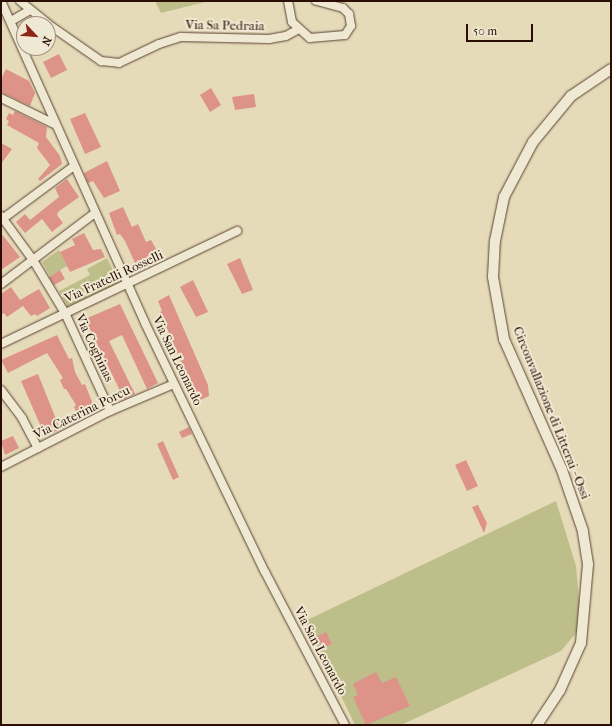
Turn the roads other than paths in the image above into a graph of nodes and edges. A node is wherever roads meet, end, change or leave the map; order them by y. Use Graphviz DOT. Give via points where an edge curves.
graph roads {
  1 [pos="1,1"];
  2 [pos="20,1"];
  3 [pos="288,1"];
  4 [pos="316,1"];
  5 [pos="30,10"];
  6 [pos="37,16"];
  7 [pos="10,21"];
  8 [pos="56,30"];
  9 [pos="297,30"];
  10 [pos="611,69"];
  11 [pos="1,98"];
  12 [pos="54,124"];
  13 [pos="74,166"];
  14 [pos="95,212"];
  15 [pos="2,218"];
  16 [pos="237,231"];
  17 [pos="33,260"];
  18 [pos="1,284"];
  19 [pos="128,284"];
  20 [pos="65,313"];
  21 [pos="1,344"];
  22 [pos="174,384"];
  23 [pos="1,390"];
  24 [pos="110,411"];
  25 [pos="38,448"];
  26 [pos="1,467"];
  27 [pos="345,725"];
  28 [pos="537,725"];
  1 -- 7 [label="street, Via San Leonardo"];
  2 -- 5 [label="street, Via Sa Pedraia"];
  3 -- 9 [label="street" via="292,22"];
  4 -- 9 [label="street" via="347,11 351,18 350,29 337,38 310,38"];
  5 -- 6 [label="street, Via Sa Pedraia"];
  5 -- 7 [label="street"];
  7 -- 12 [label="street, Via San Leonardo"];
  8 -- 9 [label="street, Via Sa Pedraia" via="100,61 119,63 159,44 186,36 268,39 286,36"];
  10 -- 28 [label="street, Circonvallazione di Litterai - Ossi" via="571,96 533,142 504,197 495,241 494,283 504,339 562,470 583,531 588,564 581,643 560,690"];
  11 -- 12 [label="street"];
  12 -- 13 [label="street, Via San Leonardo"];
  13 -- 14 [label="street, Via San Leonardo"];
  13 -- 15 [label="street"];
  14 -- 17 [label="street"];
  14 -- 19 [label="street, Via San Leonardo"];
  15 -- 17 [label="street, Via Coghinas"];
  16 -- 19 [label="street, Via Fratelli Rosselli"];
  17 -- 18 [label="street"];
  17 -- 20 [label="street, Via Coghinas"];
  19 -- 20 [label="street, Via Fratelli Rosselli"];
  19 -- 22 [label="street, Via San Leonardo"];
  20 -- 21 [label="street, Via Fratelli Rosselli"];
  20 -- 24 [label="street, Via Coghinas"];
  22 -- 24 [label="street, Via Caterina Porcu"];
  22 -- 27 [label="street, Via San Leonardo" via="265,572"];
  23 -- 25 [label="street" via="22,418"];
  24 -- 25 [label="street, Via Caterina Porcu"];
  25 -- 26 [label="street, Via Caterina Porcu"];
}
